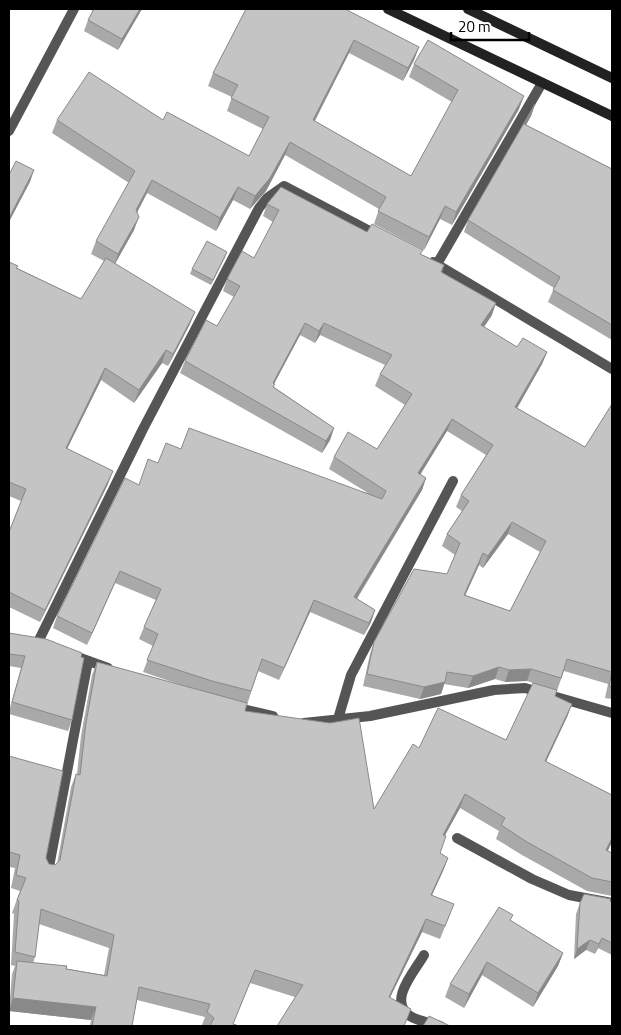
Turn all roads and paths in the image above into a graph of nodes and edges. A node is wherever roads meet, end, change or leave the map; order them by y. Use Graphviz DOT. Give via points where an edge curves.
graph roads {
  1 [pos="74,9"];
  2 [pos="388,9"];
  3 [pos="468,9"];
  4 [pos="612,78"];
  5 [pos="542,82"];
  6 [pos="612,116"];
  7 [pos="9,131"];
  8 [pos="385,238"];
  9 [pos="420,256"];
  10 [pos="437,264"];
  11 [pos="612,369"];
  12 [pos="453,481"];
  13 [pos="37,643"];
  14 [pos="63,652"];
  15 [pos="88,661"];
  16 [pos="115,670"];
  17 [pos="224,704"];
  18 [pos="612,713"];
  19 [pos="338,719"];
  20 [pos="457,838"];
  21 [pos="48,872"];
  22 [pos="612,903"];
  23 [pos="424,954"];
  24 [pos="440,1026"];
  1 -- 7 [label="street"];
  2 -- 5 [label="main road"];
  3 -- 4 [label="main road"];
  5 -- 6 [label="main road"];
  5 -- 10 [label="street"];
  8 -- 13 [label="street" via="284,186 267,198 143,429"];
  9 -- 10 [label="street"];
  10 -- 11 [label="street"];
  12 -- 19 [label="street" via="350,675"];
  14 -- 15 [label="street"];
  15 -- 16 [label="street"];
  15 -- 21 [label="street"];
  17 -- 19 [label="street" via="303,724"];
  18 -- 19 [label="street" via="525,688 494,690 370,716"];
  20 -- 22 [label="street" via="532,879 569,895"];
  23 -- 24 [label="street" via="400,995 401,1005 410,1016"];
}
